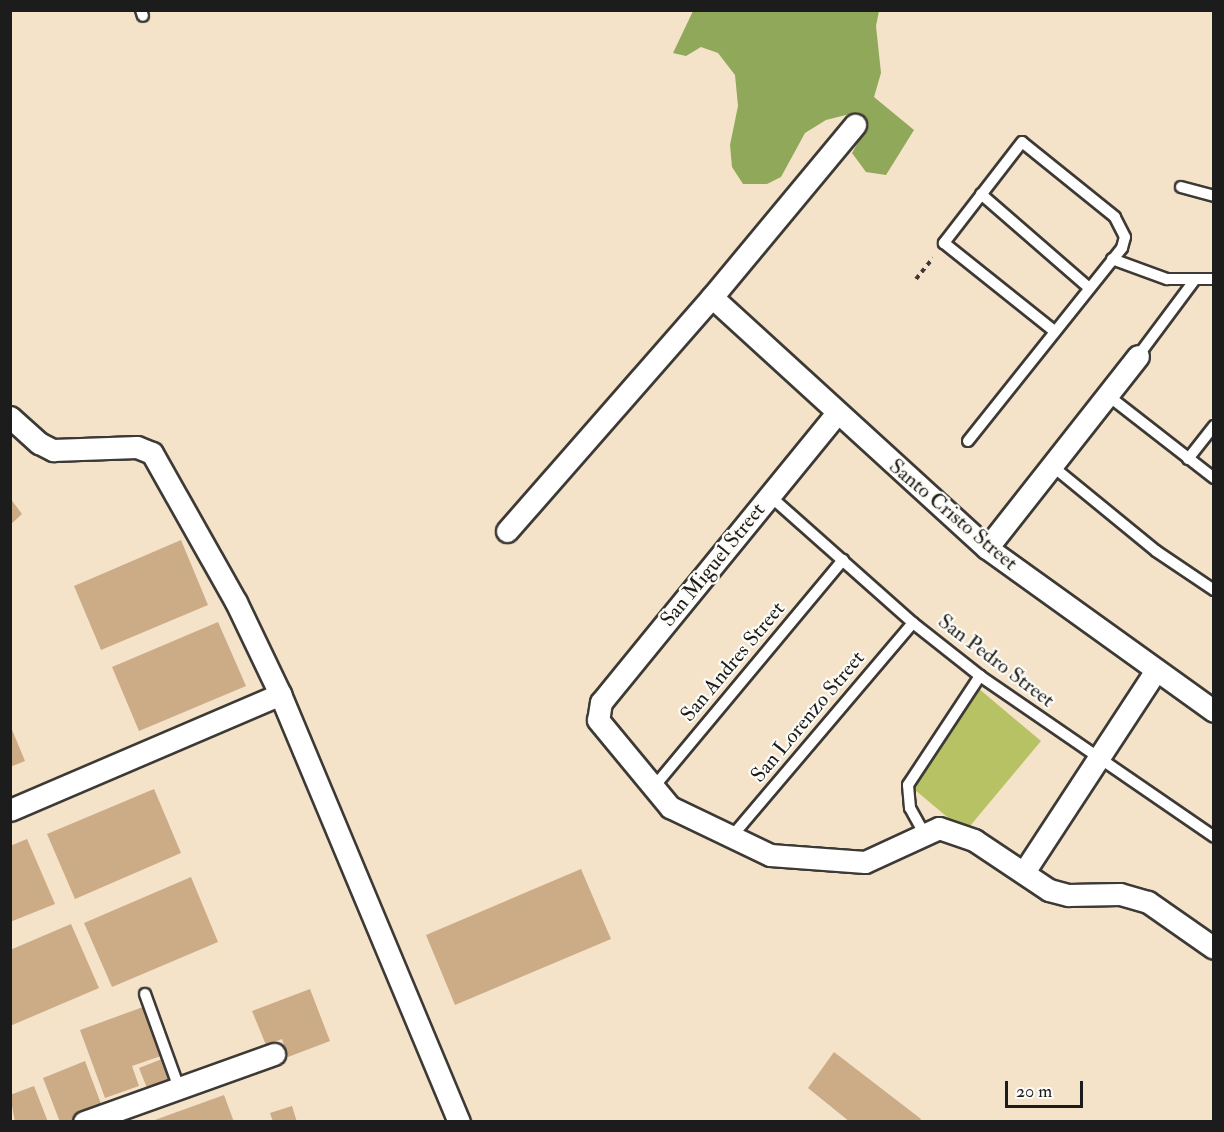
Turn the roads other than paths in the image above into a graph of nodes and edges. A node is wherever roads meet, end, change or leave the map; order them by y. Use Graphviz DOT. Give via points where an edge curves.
graph roads {
  1 [pos="855,125"];
  2 [pos="1181,187"];
  3 [pos="981,194"];
  4 [pos="1214,196"];
  5 [pos="1112,259"];
  6 [pos="1214,279"];
  7 [pos="1194,281"];
  8 [pos="1089,288"];
  9 [pos="712,297"];
  10 [pos="1053,330"];
  11 [pos="1138,356"];
  12 [pos="1106,394"];
  13 [pos="837,413"];
  14 [pos="10,417"];
  15 [pos="1214,426"];
  16 [pos="968,441"];
  17 [pos="1188,459"];
  18 [pos="1051,465"];
  19 [pos="1214,478"];
  20 [pos="770,496"];
  21 [pos="507,531"];
  22 [pos="987,548"];
  23 [pos="843,560"];
  24 [pos="1214,590"];
  25 [pos="913,623"];
  26 [pos="1155,672"];
  27 [pos="980,676"];
  28 [pos="280,694"];
  29 [pos="1214,711"];
  30 [pos="1098,760"];
  31 [pos="653,788"];
  32 [pos="10,810"];
  33 [pos="733,835"];
  34 [pos="925,835"];
  35 [pos="1214,837"];
  36 [pos="1024,872"];
  37 [pos="1214,948"];
  38 [pos="145,994"];
  39 [pos="274,1054"];
  40 [pos="179,1088"];
  41 [pos="84,1122"];
  42 [pos="459,1122"];
  1 -- 9 [label="street"];
  2 -- 4 [label="lane"];
  3 -- 5 [label="lane" via="1022,142 1115,217 1125,237"];
  3 -- 8 [label="lane"];
  3 -- 10 [label="lane" via="944,243"];
  5 -- 7 [label="lane" via="1143,273"];
  5 -- 8 [label="lane"];
  6 -- 7 [label="lane"];
  7 -- 11 [label="lane"];
  8 -- 10 [label="lane"];
  9 -- 13 [label="street, Santo Cristo Street"];
  9 -- 21 [label="street"];
  10 -- 16 [label="lane"];
  11 -- 12 [label="street"];
  12 -- 17 [label="lane"];
  12 -- 18 [label="street"];
  13 -- 20 [label="street, San Miguel Street"];
  13 -- 22 [label="street, Santo Cristo Street"];
  14 -- 28 [label="street" via="53,450 137,447 152,453 236,602"];
  15 -- 17 [label="lane"];
  17 -- 19 [label="lane"];
  18 -- 22 [label="street"];
  18 -- 24 [label="lane" via="1156,551"];
  20 -- 23 [label="lane, San Pedro Street"];
  20 -- 31 [label="street, San Miguel Street" via="601,702 598,720"];
  22 -- 26 [label="street, Santo Cristo Street"];
  23 -- 25 [label="lane, San Pedro Street"];
  23 -- 31 [label="lane, San Andres Street"];
  25 -- 27 [label="lane, San Pedro Street"];
  25 -- 33 [label="lane, San Lorenzo Street"];
  26 -- 29 [label="street, Santo Cristo Street"];
  26 -- 30 [label="street"];
  27 -- 30 [label="lane, San Pedro Street"];
  27 -- 34 [label="lane" via="908,785 910,808"];
  28 -- 32 [label="street"];
  28 -- 42 [label="street"];
  30 -- 35 [label="lane, San Pedro Street"];
  30 -- 36 [label="street"];
  31 -- 33 [label="street" via="670,807"];
  33 -- 34 [label="street" via="770,855 833,863 865,862"];
  34 -- 36 [label="street" via="939,828 974,840"];
  36 -- 37 [label="street" via="1049,890 1068,895 1120,894 1148,902"];
  38 -- 40 [label="lane"];
  39 -- 40 [label="street"];
  40 -- 41 [label="street"];
}
